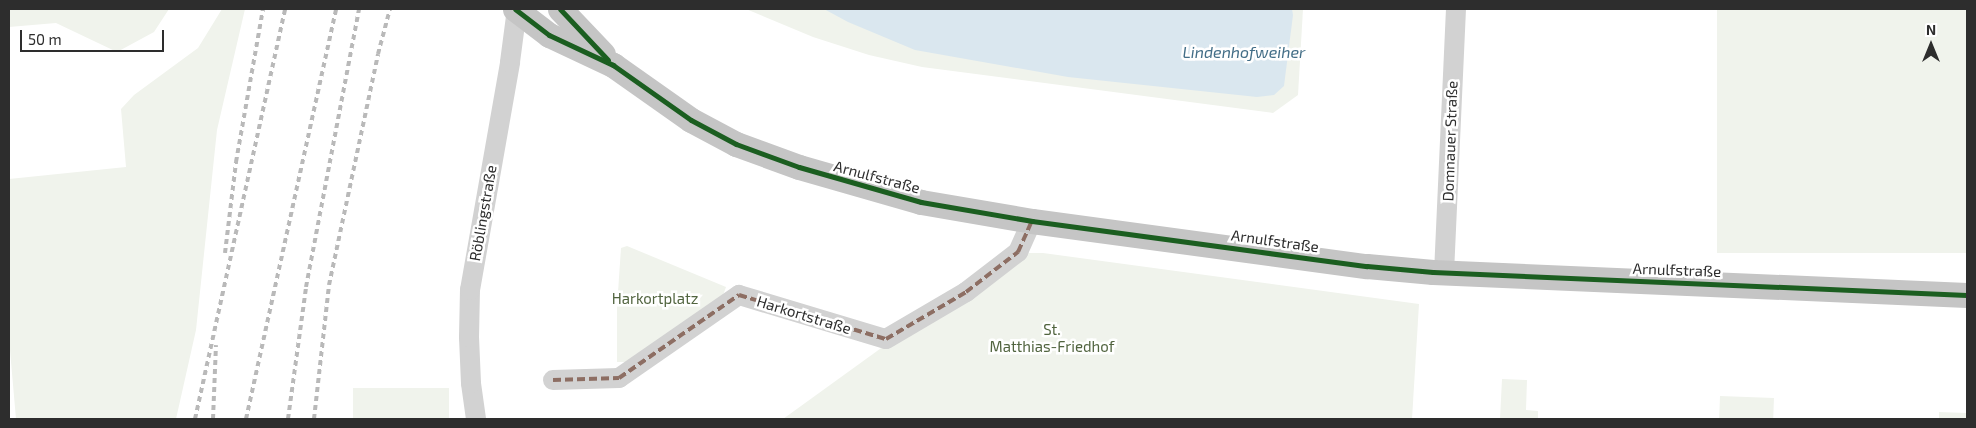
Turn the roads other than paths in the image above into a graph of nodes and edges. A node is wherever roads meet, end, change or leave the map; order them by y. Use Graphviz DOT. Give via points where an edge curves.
graph roads {
  1 [pos="516,9"];
  2 [pos="560,9"];
  3 [pos="1456,9"];
  4 [pos="613,65"];
  5 [pos="1032,221"];
  6 [pos="1444,273"];
  7 [pos="1967,295"];
  8 [pos="554,380"];
  9 [pos="476,419"];
  1 -- 4 [label="main road, Arnulfstraße" via="549,35"];
  1 -- 9 [label="street, Röblingstraße" via="510,62 470,290 471,383"];
  2 -- 4 [label="main road, Arnulfstraße"];
  3 -- 6 [label="street, Domnauer Straße"];
  4 -- 5 [label="main road, Arnulfstraße" via="691,120 736,144 790,164 921,202"];
  5 -- 6 [label="main road, Arnulfstraße" via="1367,266"];
  5 -- 8 [label="street, Harkortstraße" via="1018,252 966,292 886,339 738,295 619,378"];
  6 -- 7 [label="main road, Arnulfstraße"];
}
